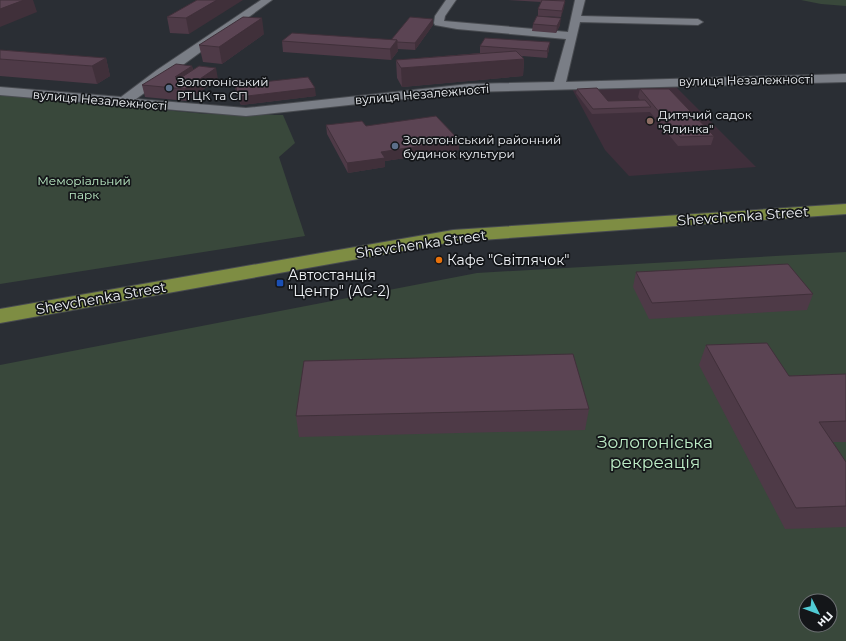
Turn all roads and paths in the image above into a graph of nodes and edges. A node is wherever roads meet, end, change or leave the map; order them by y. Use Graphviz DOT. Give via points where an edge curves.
graph roads {
  1 [pos="267,0"];
  2 [pos="451,0"];
  3 [pos="580,0"];
  4 [pos="576,20"];
  5 [pos="698,22"];
  6 [pos="572,36"];
  7 [pos="846,78"];
  8 [pos="559,85"];
  9 [pos="0,92"];
  10 [pos="123,102"];
  11 [pos="846,210"];
  12 [pos="0,316"];
  1 -- 10 [label="street"];
  2 -- 6 [label="street" via="440,16 439,23"];
  3 -- 4 [label="street"];
  4 -- 5 [label="street"];
  4 -- 6 [label="street"];
  6 -- 8 [label="street"];
  7 -- 8 [label="street, вулиця Незалежності"];
  8 -- 10 [label="street, вулиця Незалежності" via="469,88 246,112"];
  9 -- 10 [label="street, вулиця Незалежності"];
  11 -- 12 [label="main road, Shevchenka Street" via="453,236"];
}
